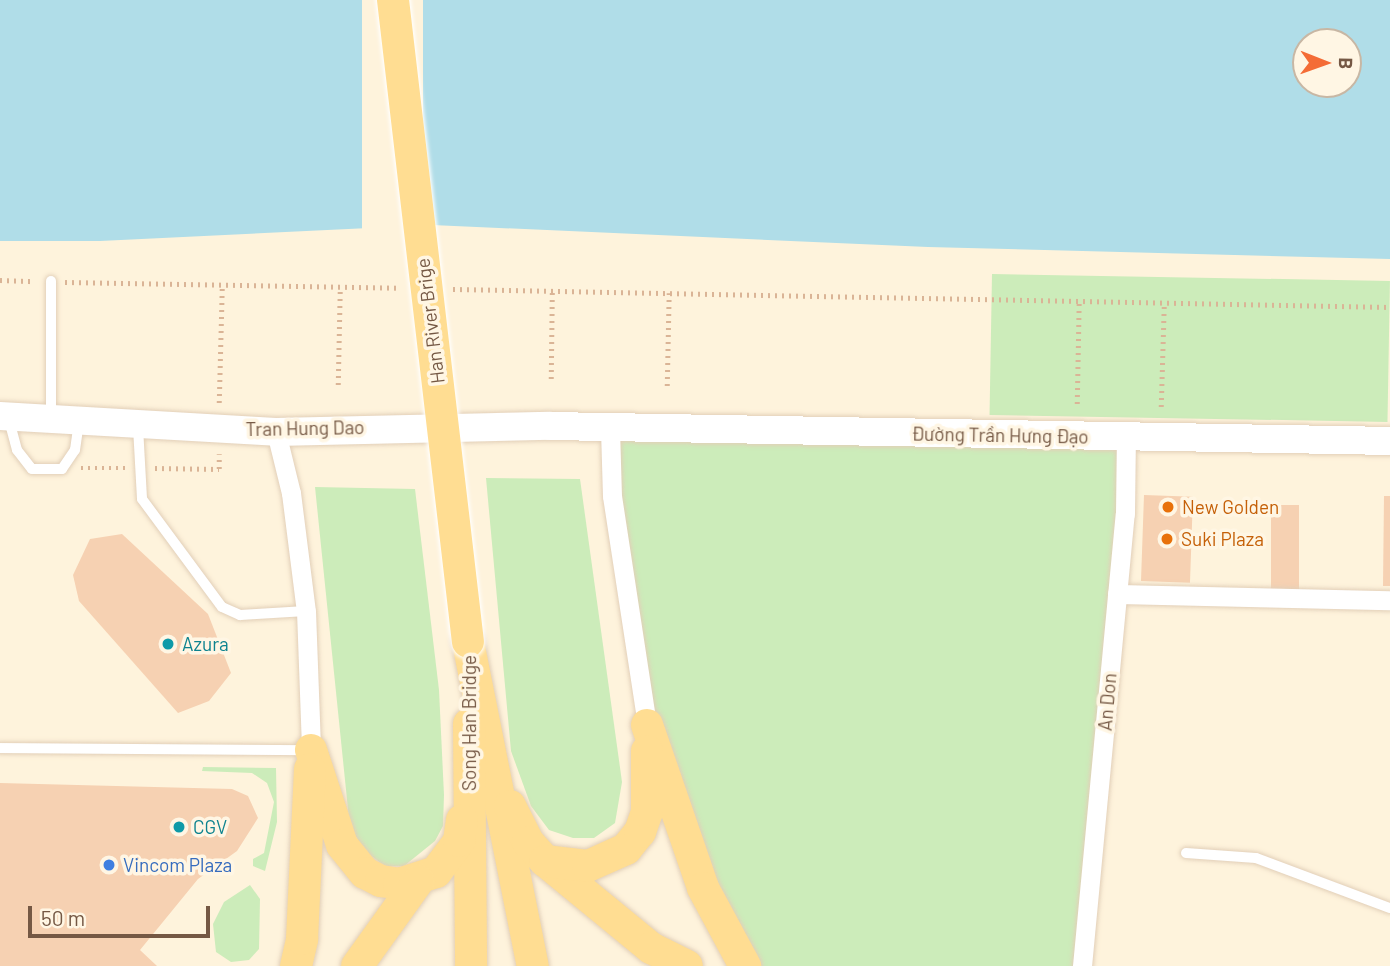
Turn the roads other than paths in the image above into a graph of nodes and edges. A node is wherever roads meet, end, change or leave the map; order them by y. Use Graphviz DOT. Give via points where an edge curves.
graph roads {
  1 [pos="393,0"];
  2 [pos="51,281"];
  3 [pos="4,416"];
  4 [pos="51,419"];
  5 [pos="80,422"];
  6 [pos="138,426"];
  7 [pos="610,429"];
  8 [pos="276,432"];
  9 [pos="1126,437"];
  10 [pos="1390,441"];
  11 [pos="1117,594"];
  12 [pos="1390,600"];
  13 [pos="306,611"];
  14 [pos="468,642"];
  15 [pos="647,726"];
  16 [pos="0,750"];
  17 [pos="311,750"];
  18 [pos="490,756"];
  19 [pos="470,782"];
  20 [pos="1186,853"];
  21 [pos="545,861"];
  22 [pos="418,881"];
  23 [pos="1390,908"];
  24 [pos="296,966"];
  25 [pos="357,966"];
  26 [pos="471,966"];
  27 [pos="533,966"];
  28 [pos="687,966"];
  29 [pos="745,966"];
  30 [pos="1082,966"];
  1 -- 14 [label="main road, Han River Brige, bridge"];
  2 -- 4 [label="lane"];
  3 -- 4 [label="main road, Tran Hung Dao"];
  3 -- 5 [label="lane" via="17,450 32,469 62,469 75,450"];
  4 -- 5 [label="main road, Tran Hung Dao"];
  5 -- 6 [label="main road, Tran Hung Dao"];
  6 -- 8 [label="main road, Tran Hung Dao"];
  6 -- 13 [label="lane" via="142,499 222,607 240,615"];
  7 -- 8 [label="main road, Tran Hung Dao" via="340,427"];
  7 -- 9 [label="main road, Đường Trần Hưng Đạo"];
  7 -- 15 [label="street" via="612,496"];
  8 -- 13 [label="street" via="291,493"];
  9 -- 10 [label="main road, Đường Trần Hưng Đạo"];
  9 -- 11 [label="street, An Don"];
  11 -- 12 [label="street"];
  11 -- 30 [label="street, An Don"];
  13 -- 17 [label="street"];
  14 -- 18 [label="main road, Song Han Bridge"];
  14 -- 19 [label="main road, Song Han Bridge"];
  15 -- 21 [label="main road" via="647,812 639,832 608,860 588,866"];
  15 -- 29 [label="main road" via="703,888"];
  16 -- 17 [label="lane"];
  17 -- 22 [label="main road" via="351,860 381,881"];
  17 -- 24 [label="main road" via="302,939"];
  18 -- 21 [label="main road" via="517,823"];
  18 -- 27 [label="main road, Song Han Bridge"];
  19 -- 22 [label="main road" via="459,841 443,865"];
  19 -- 26 [label="main road, Song Han Bridge"];
  20 -- 23 [label="lane" via="1256,858"];
  21 -- 28 [label="main road" via="651,948"];
  22 -- 25 [label="main road"];
}
